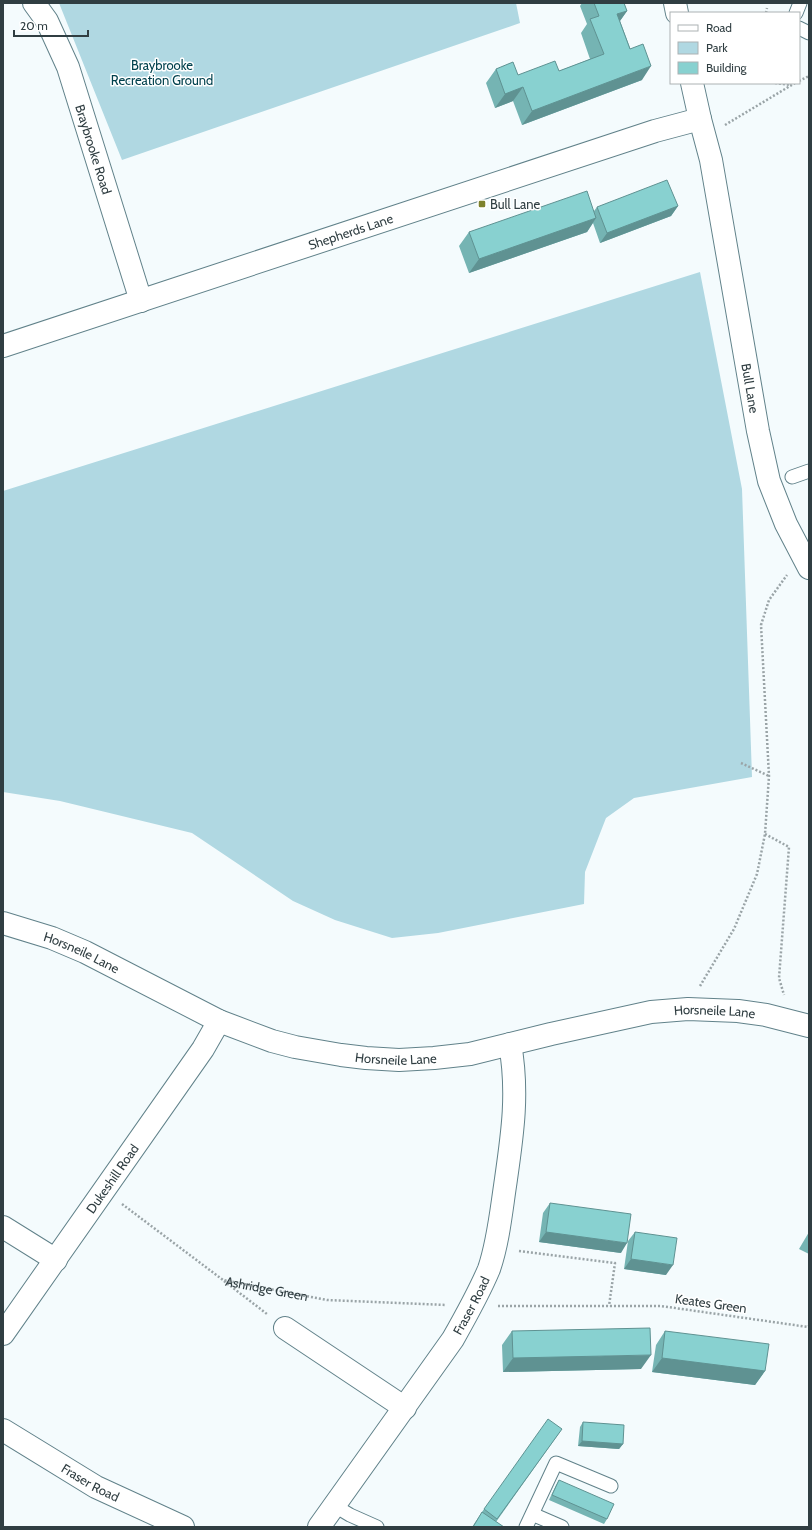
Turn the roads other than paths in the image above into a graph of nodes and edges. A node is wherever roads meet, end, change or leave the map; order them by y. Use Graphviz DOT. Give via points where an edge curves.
graph roads {
  1 [pos="34,3"];
  2 [pos="800,28"];
  3 [pos="809,33"];
  4 [pos="692,84"];
  5 [pos="700,119"];
  6 [pos="142,301"];
  7 [pos="3,346"];
  8 [pos="809,471"];
  9 [pos="792,478"];
  10 [pos="799,570"];
  11 [pos="3,923"];
  12 [pos="218,1021"];
  13 [pos="800,1024"];
  14 [pos="510,1044"];
  15 [pos="3,1227"];
  16 [pos="56,1260"];
  17 [pos="284,1328"];
  18 [pos="3,1334"];
  19 [pos="405,1408"];
  20 [pos="3,1430"];
  21 [pos="611,1486"];
  22 [pos="335,1506"];
  23 [pos="532,1514"];
  24 [pos="183,1527"];
  25 [pos="319,1527"];
  26 [pos="377,1527"];
  27 [pos="526,1527"];
  28 [pos="562,1527"];
  1 -- 6 [label="street, Braybrooke Road" via="47,21 68,66"];
  2 -- 3 [label="lane"];
  4 -- 5 [label="street, Bull Lane"];
  5 -- 6 [label="street, Shepherds Lane" via="655,131"];
  5 -- 10 [label="street, Bull Lane" via="711,160 758,431 770,481"];
  6 -- 7 [label="street, Shepherds Lane"];
  8 -- 9 [label="lane"];
  11 -- 12 [label="street, Horsneile Lane" via="52,938 85,952"];
  12 -- 14 [label="street, Horsneile Lane" via="295,1047 366,1058 434,1058 470,1054"];
  12 -- 16 [label="street, Dukeshill Road" via="203,1049"];
  13 -- 14 [label="street, Horsneile Lane" via="738,1011 688,1009 651,1012"];
  14 -- 19 [label="street, Fraser Road" via="513,1060 514,1118 502,1205 489,1268 472,1306 453,1339"];
  15 -- 16 [label="street"];
  16 -- 18 [label="street, Dukeshill Road"];
  17 -- 19 [label="street"];
  19 -- 22 [label="street, Fraser Road"];
  20 -- 24 [label="street, Fraser Road" via="96,1487"];
  21 -- 23 [label="lane" via="556,1463"];
  22 -- 25 [label="street, Fraser Road"];
  22 -- 26 [label="lane"];
  23 -- 27 [label="lane"];
  23 -- 28 [label="lane"];
}
